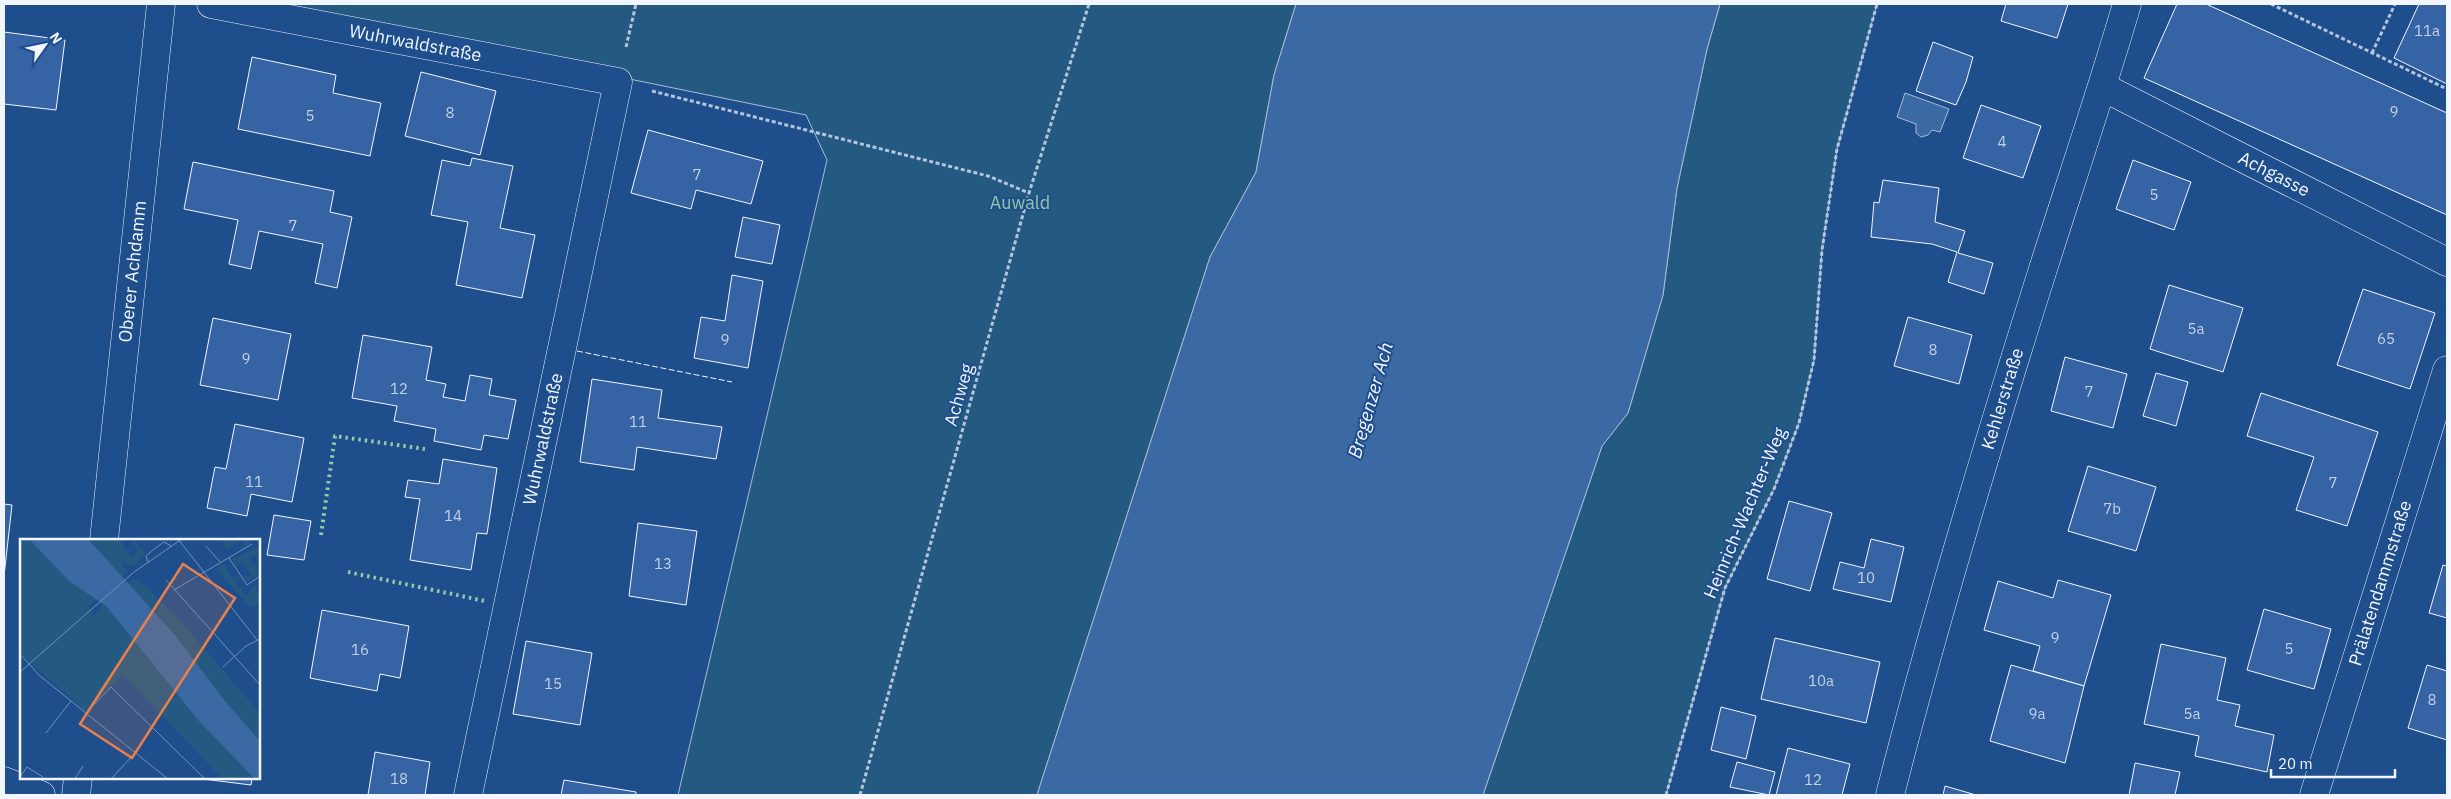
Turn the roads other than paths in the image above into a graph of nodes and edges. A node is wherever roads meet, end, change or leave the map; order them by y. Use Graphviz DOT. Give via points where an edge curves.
graph roads {
  1 [pos="161,4"];
  2 [pos="211,4"];
  3 [pos="2126,4"];
  4 [pos="2103,87"];
  5 [pos="2447,262"];
  6 [pos="2447,370"];
  7 [pos="104,539"];
  8 [pos="78,779"];
  9 [pos="4,781"];
  10 [pos="41,795"];
  11 [pos="76,795"];
  12 [pos="468,795"];
  13 [pos="1890,795"];
  14 [pos="2314,795"];
  1 -- 7 [label="street, Oberer Achdamm"];
  2 -- 12 [label="street, Wuhrwaldstraße" via="618,82"];
  3 -- 4 [label="street, Kehlerstraße"];
  4 -- 5 [label="street, Achgasse"];
  4 -- 13 [label="street, Kehlerstraße" via="1999,410"];
  6 -- 14 [label="street, Prälatendammstraße"];
  8 -- 11 [label="street"];
  9 -- 10 [label="street"];
}
